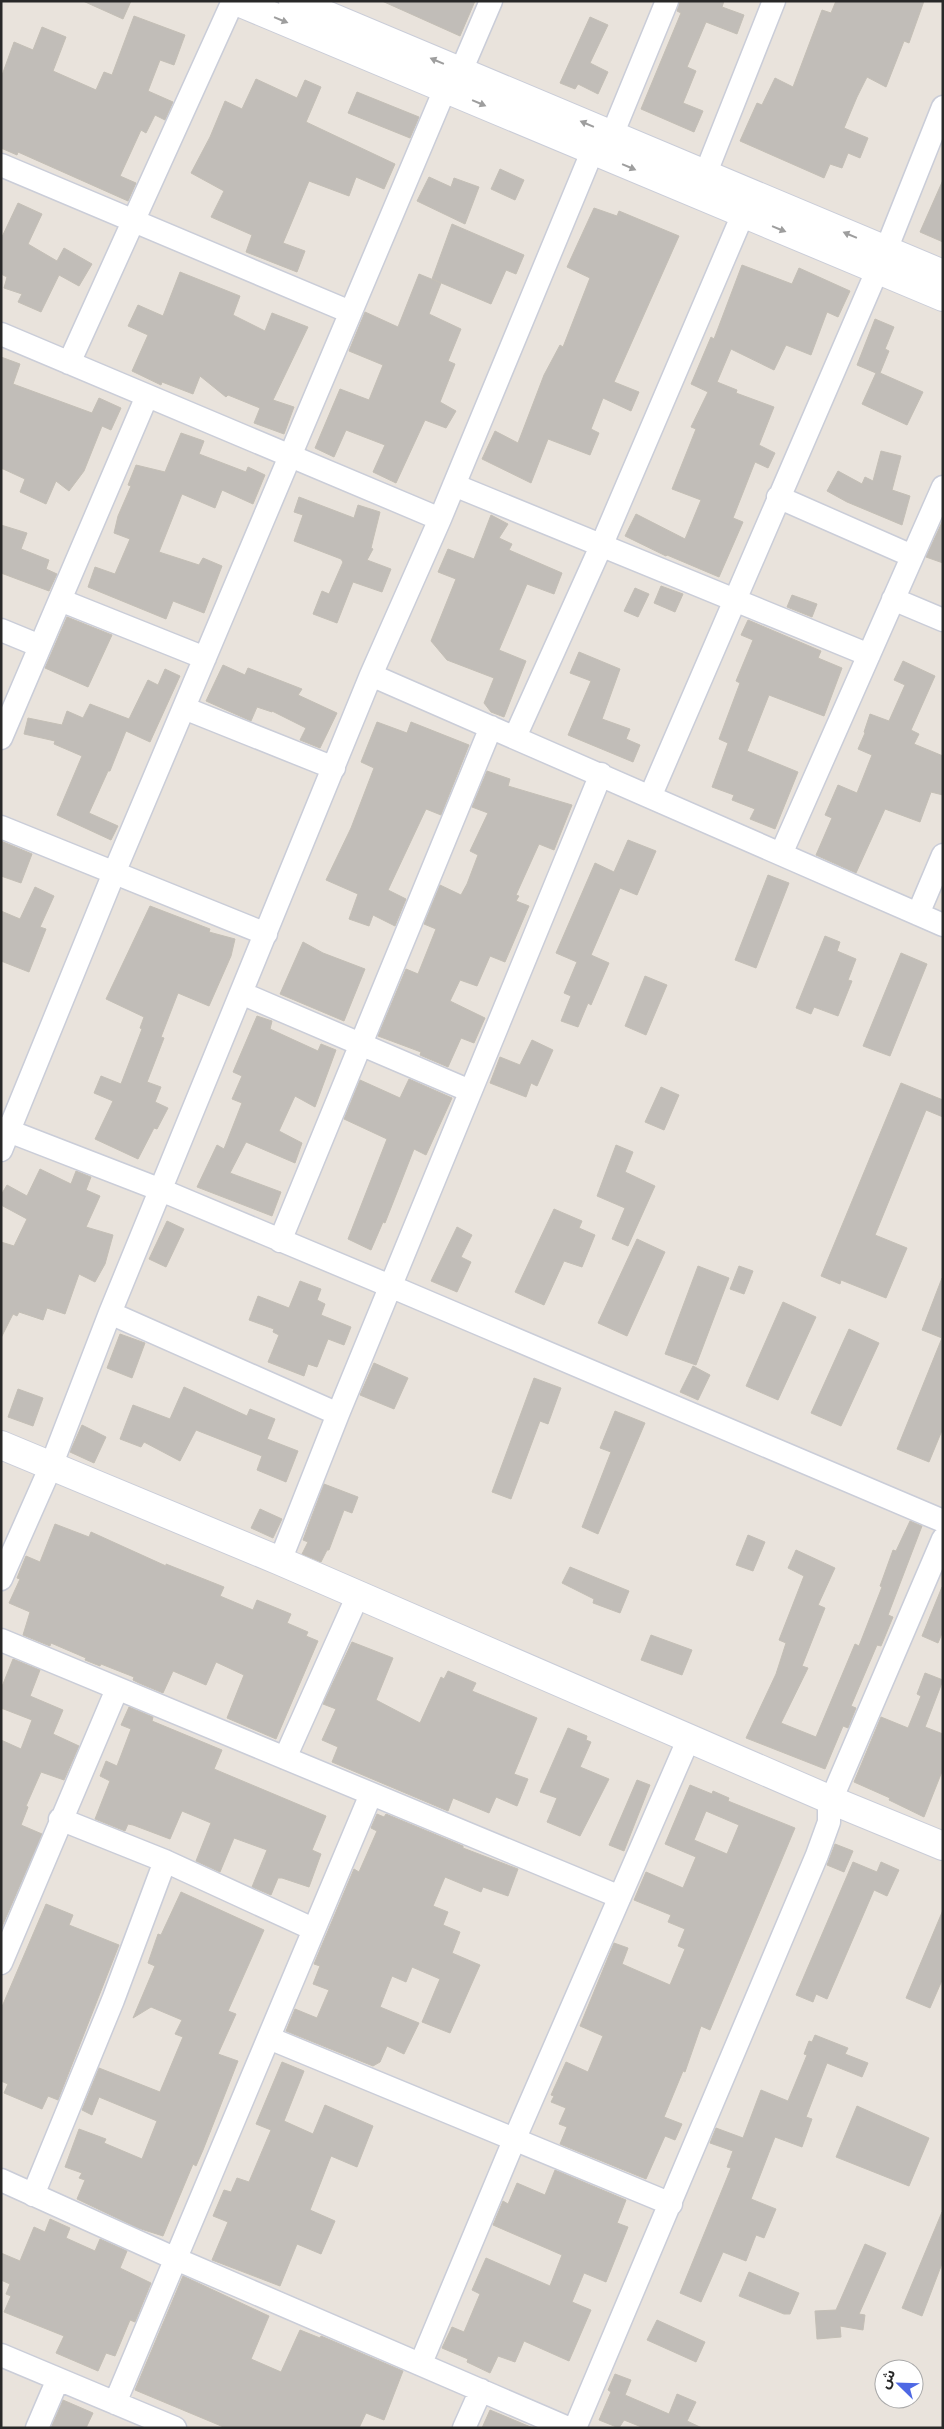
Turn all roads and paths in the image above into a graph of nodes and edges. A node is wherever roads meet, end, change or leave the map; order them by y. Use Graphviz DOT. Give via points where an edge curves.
graph roads {
  1 [pos="234,1"];
  2 [pos="293,1"];
  3 [pos="491,1"];
  4 [pos="667,1"];
  5 [pos="774,1"];
  6 [pos="321,6"];
  7 [pos="453,80"];
  8 [pos="941,115"];
  9 [pos="602,143"];
  10 [pos="1,165"];
  11 [pos="705,174"];
  12 [pos="743,214"];
  13 [pos="132,220"];
  14 [pos="881,260"];
  15 [pos="943,274"];
  16 [pos="943,297"];
  17 [pos="350,312"];
  18 [pos="1,334"];
  19 [pos="69,362"];
  20 [pos="147,396"];
  21 [pos="290,456"];
  22 [pos="454,485"];
  23 [pos="943,487"];
  24 [pos="778,497"];
  25 [pos="440,519"];
  26 [pos="602,544"];
  27 [pos="912,556"];
  28 [pos="735,599"];
  29 [pos="893,599"];
  30 [pos="60,600"];
  31 [pos="943,620"];
  32 [pos="1,630"];
  33 [pos="40,646"];
  34 [pos="869,655"];
  35 [pos="205,658"];
  36 [pos="371,674"];
  37 [pos="184,708"];
  38 [pos="491,728"];
  39 [pos="1,738"];
  40 [pos="515,738"];
  41 [pos="334,768"];
  42 [pos="601,774"];
  43 [pos="650,797"];
  44 [pos="1,827"];
  45 [pos="781,854"];
  46 [pos="943,856"];
  47 [pos="114,874"];
  48 [pos="918,914"];
  49 [pos="943,925"];
  50 [pos="266,934"];
  51 [pos="241,993"];
  52 [pos="361,1045"];
  53 [pos="470,1091"];
  54 [pos="4,1136"];
  55 [pos="161,1190"];
  56 [pos="280,1240"];
  57 [pos="390,1286"];
  58 [pos="110,1313"];
  59 [pos="338,1414"];
  60 [pos="1,1445"];
  61 [pos="51,1466"];
  62 [pos="943,1522"];
  63 [pos="943,1539"];
  64 [pos="280,1561"];
  65 [pos="1,1579"];
  66 [pos="358,1595"];
  67 [pos="1,1640"];
  68 [pos="117,1688"];
  69 [pos="689,1738"];
  70 [pos="285,1758"];
  71 [pos="371,1794"];
  72 [pos="831,1800"];
  73 [pos="60,1819"];
  74 [pos="943,1846"];
  75 [pos="165,1861"];
  76 [pos="620,1897"];
  77 [pos="313,1929"];
  78 [pos="1,1963"];
  79 [pos="269,2038"];
  80 [pos="515,2138"];
  81 [pos="1,2180"];
  82 [pos="33,2195"];
  83 [pos="671,2204"];
  84 [pos="176,2259"];
  85 [pos="1,2355"];
  86 [pos="421,2363"];
  87 [pos="58,2379"];
  88 [pos="481,2390"];
  89 [pos="115,2403"];
  90 [pos="37,2428"];
  91 [pos="175,2428"];
  92 [pos="464,2428"];
  93 [pos="568,2428"];
  94 [pos="576,2428"];
  1 -- 7 [label="main road, one-way"];
  1 -- 13 [label="street"];
  2 -- 6 [label="main road"];
  3 -- 7 [label="street"];
  4 -- 9 [label="street"];
  5 -- 11 [label="street"];
  7 -- 6 [label="main road, one-way"];
  7 -- 9 [label="main road"];
  7 -- 17 [label="street"];
  8 -- 14 [label="street"];
  9 -- 11 [label="main road"];
  9 -- 12 [label="main road, one-way"];
  9 -- 22 [label="street"];
  10 -- 13 [label="street"];
  14 -- 11 [label="main road, one-way"];
  12 -- 14 [label="main road, one-way"];
  12 -- 26 [label="street"];
  13 -- 17 [label="street"];
  13 -- 19 [label="street"];
  14 -- 15 [label="main road"];
  14 -- 16 [label="main road"];
  14 -- 24 [label="street"];
  17 -- 21 [label="street"];
  18 -- 19 [label="street"];
  19 -- 20 [label="street"];
  20 -- 21 [label="street"];
  20 -- 30 [label="street"];
  21 -- 25 [label="street"];
  21 -- 35 [label="street"];
  22 -- 25 [label="street"];
  22 -- 26 [label="street"];
  23 -- 27 [label="street"];
  24 -- 27 [label="street"];
  24 -- 28 [label="street"];
  25 -- 36 [label="street"];
  26 -- 28 [label="street"];
  26 -- 40 [label="street"];
  27 -- 29 [label="street"];
  28 -- 34 [label="street"];
  28 -- 43 [label="street"];
  29 -- 31 [label="street"];
  29 -- 34 [label="street"];
  30 -- 33 [label="street"];
  30 -- 35 [label="street"];
  32 -- 33 [label="street"];
  33 -- 39 [label="street"];
  34 -- 45 [label="street"];
  35 -- 37 [label="street"];
  36 -- 38 [label="street"];
  36 -- 41 [label="street"];
  37 -- 41 [label="street"];
  37 -- 47 [label="street"];
  38 -- 40 [label="street"];
  38 -- 52 [label="street"];
  40 -- 42 [label="street"];
  41 -- 50 [label="street"];
  42 -- 43 [label="street"];
  42 -- 53 [label="street"];
  43 -- 45 [label="street"];
  44 -- 47 [label="street"];
  45 -- 48 [label="street"];
  46 -- 48 [label="street"];
  47 -- 50 [label="street"];
  47 -- 54 [label="street"];
  48 -- 49 [label="street"];
  50 -- 51 [label="street"];
  51 -- 52 [label="street"];
  51 -- 55 [label="street"];
  52 -- 53 [label="street"];
  52 -- 56 [label="street"];
  53 -- 57 [label="street"];
  54 -- 55 [label="street"];
  55 -- 56 [label="street"];
  55 -- 58 [label="street"];
  56 -- 57 [label="street"];
  57 -- 59 [label="street"];
  57 -- 62 [label="street"];
  58 -- 59 [label="street"];
  58 -- 61 [label="street"];
  59 -- 64 [label="street"];
  60 -- 61 [label="main road"];
  61 -- 64 [label="main road"];
  61 -- 65 [label="street"];
  63 -- 72 [label="street"];
  64 -- 66 [label="main road"];
  66 -- 69 [label="main road"];
  66 -- 70 [label="street"];
  67 -- 68 [label="street"];
  68 -- 70 [label="street"];
  68 -- 73 [label="street"];
  69 -- 72 [label="main road"];
  69 -- 76 [label="street"];
  70 -- 71 [label="street"];
  71 -- 76 [label="street"];
  71 -- 77 [label="street"];
  72 -- 74 [label="main road"];
  72 -- 83 [label="street" via="829,1822 817,1855"];
  73 -- 75 [label="street"];
  73 -- 78 [label="street"];
  75 -- 77 [label="street"];
  75 -- 82 [label="street" via="114,2000"];
  76 -- 80 [label="street"];
  77 -- 79 [label="street"];
  79 -- 80 [label="street"];
  79 -- 84 [label="street"];
  80 -- 83 [label="street"];
  80 -- 86 [label="street"];
  81 -- 82 [label="street"];
  82 -- 84 [label="street"];
  83 -- 94 [label="street"];
  84 -- 86 [label="street"];
  84 -- 89 [label="street"];
  85 -- 87 [label="street"];
  86 -- 88 [label="street"];
  87 -- 89 [label="street"];
  87 -- 90 [label="street"];
  88 -- 92 [label="street"];
  88 -- 93 [label="street"];
  89 -- 91 [label="street"];
}
